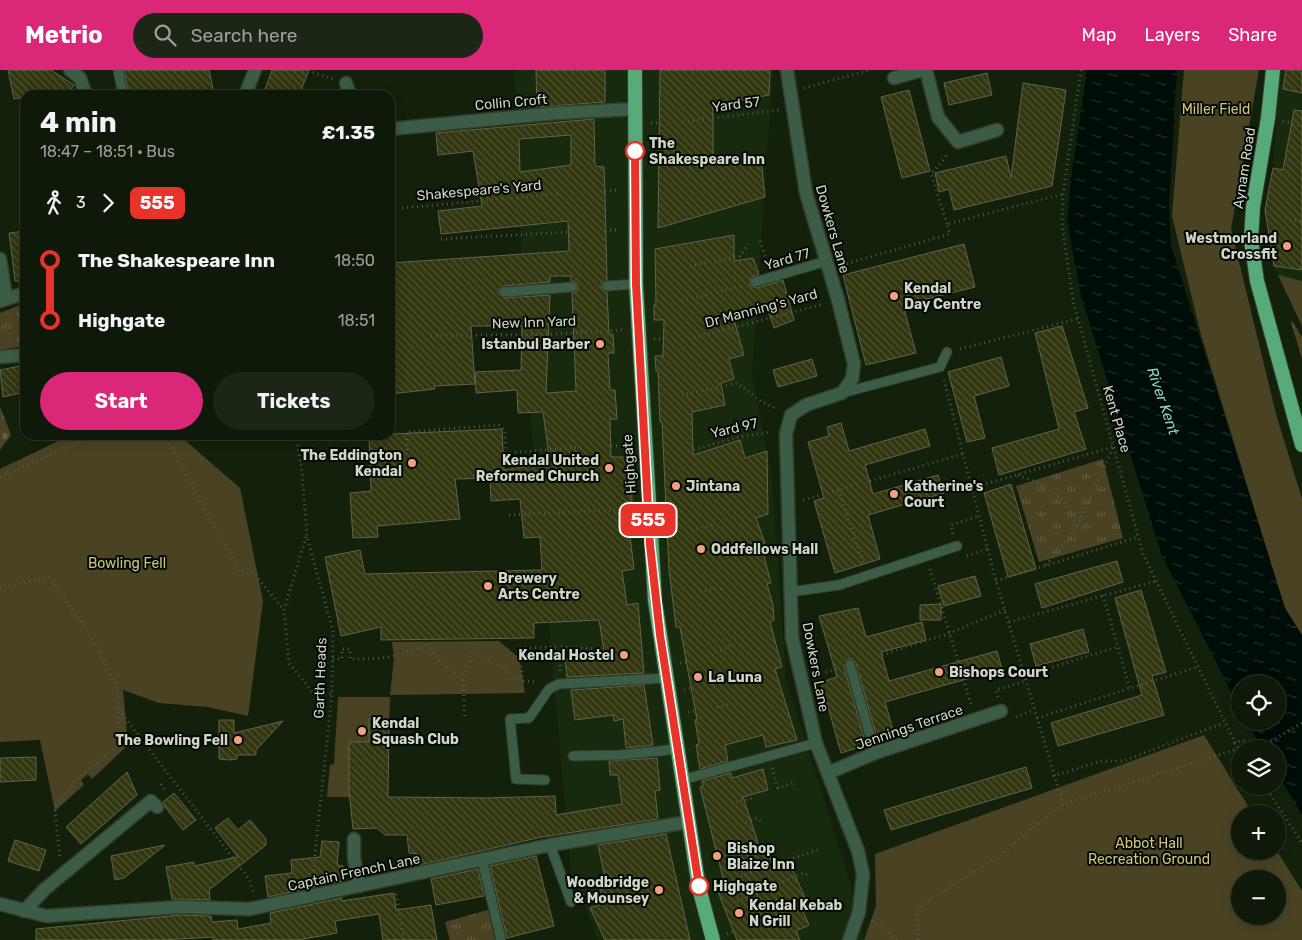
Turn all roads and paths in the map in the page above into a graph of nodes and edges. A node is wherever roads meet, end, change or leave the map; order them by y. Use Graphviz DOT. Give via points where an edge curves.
graph roads {
  1 [pos="70,70"];
  2 [pos="118,70"];
  3 [pos="255,70"];
  4 [pos="635,70"];
  5 [pos="787,70"];
  6 [pos="871,70"];
  7 [pos="924,70"];
  8 [pos="1081,70"];
  9 [pos="1273,70"];
  10 [pos="308,71"];
  11 [pos="894,78"];
  12 [pos="348,89"];
  13 [pos="84,90"];
  14 [pos="122,90"];
  15 [pos="247,90"];
  16 [pos="789,92"];
  17 [pos="791,108"];
  18 [pos="635,109"];
  19 [pos="1281,121"];
  20 [pos="683,122"];
  21 [pos="1302,126"];
  22 [pos="395,129"];
  23 [pos="997,130"];
  24 [pos="958,142"];
  25 [pos="558,194"];
  26 [pos="1063,194"];
  27 [pos="402,208"];
  28 [pos="1286,218"];
  29 [pos="1302,220"];
  30 [pos="947,224"];
  31 [pos="568,232"];
  32 [pos="442,239"];
  33 [pos="760,241"];
  34 [pos="748,244"];
  35 [pos="0,259"];
  36 [pos="828,265"];
  37 [pos="690,266"];
  38 [pos="773,277"];
  39 [pos="755,282"];
  40 [pos="636,284"];
  41 [pos="607,286"];
  42 [pos="743,286"];
  43 [pos="573,287"];
  44 [pos="504,292"];
  45 [pos="20,294"];
  46 [pos="3,299"];
  47 [pos="838,300"];
  48 [pos="682,301"];
  49 [pos="1077,319"];
  50 [pos="638,329"];
  51 [pos="431,336"];
  52 [pos="690,339"];
  53 [pos="947,352"];
  54 [pos="20,355"];
  55 [pos="0,357"];
  56 [pos="940,367"];
  57 [pos="842,393"];
  58 [pos="682,394"];
  59 [pos="1298,414"];
  60 [pos="791,415"];
  61 [pos="786,434"];
  62 [pos="84,440"];
  63 [pos="167,440"];
  64 [pos="297,440"];
  65 [pos="644,444"];
  66 [pos="1302,445"];
  67 [pos="611,446"];
  68 [pos="582,447"];
  69 [pos="1113,447"];
  70 [pos="407,450"];
  71 [pos="688,451"];
  72 [pos="963,454"];
  73 [pos="1017,474"];
  74 [pos="0,478"];
  75 [pos="870,481"];
  76 [pos="858,484"];
  77 [pos="972,488"];
  78 [pos="839,490"];
  79 [pos="788,505"];
  80 [pos="648,508"];
  81 [pos="510,515"];
  82 [pos="715,524"];
  83 [pos="1076,529"];
  84 [pos="692,530"];
  85 [pos="307,536"];
  86 [pos="1138,537"];
  87 [pos="957,546"];
  88 [pos="926,556"];
  89 [pos="1046,566"];
  90 [pos="867,576"];
  91 [pos="996,581"];
  92 [pos="1156,581"];
  93 [pos="0,588"];
  94 [pos="725,588"];
  95 [pos="700,591"];
  96 [pos="790,592"];
  97 [pos="1104,595"];
  98 [pos="284,610"];
  99 [pos="1005,610"];
  100 [pos="1009,622"];
  101 [pos="950,633"];
  102 [pos="733,644"];
  103 [pos="560,647"];
  104 [pos="1117,647"];
  105 [pos="604,649"];
  106 [pos="882,655"];
  107 [pos="706,657"];
  108 [pos="333,659"];
  109 [pos="850,665"];
  110 [pos="1197,667"];
  111 [pos="1024,676"];
  112 [pos="666,678"];
  113 [pos="739,678"];
  114 [pos="801,679"];
  115 [pos="463,680"];
  116 [pos="559,684"];
  117 [pos="713,684"];
  118 [pos="1130,689"];
  119 [pos="332,694"];
  120 [pos="731,704"];
  121 [pos="717,706"];
  122 [pos="118,710"];
  123 [pos="1001,711"];
  124 [pos="1037,718"];
  125 [pos="465,719"];
  126 [pos="975,719"];
  127 [pos="1224,723"];
  128 [pos="1302,723"];
  129 [pos="1232,740"];
  130 [pos="1273,740"];
  131 [pos="816,743"];
  132 [pos="678,749"];
  133 [pos="1231,751"];
  134 [pos="875,752"];
  135 [pos="573,756"];
  136 [pos="768,757"];
  137 [pos="828,773"];
  138 [pos="1053,776"];
  139 [pos="545,780"];
  140 [pos="682,780"];
  141 [pos="794,783"];
  142 [pos="161,784"];
  143 [pos="165,790"];
  144 [pos="1271,795"];
  145 [pos="753,798"];
  146 [pos="731,803"];
  147 [pos="1064,804"];
  148 [pos="157,808"];
  149 [pos="688,822"];
  150 [pos="746,822"];
  151 [pos="762,822"];
  152 [pos="354,839"];
  153 [pos="1302,843"];
  154 [pos="550,845"];
  155 [pos="820,849"];
  156 [pos="482,859"];
  157 [pos="62,875"];
  158 [pos="741,876"];
  159 [pos="808,876"];
  160 [pos="394,879"];
  161 [pos="359,886"];
  162 [pos="318,895"];
  163 [pos="737,901"];
  164 [pos="571,902"];
  165 [pos="0,904"];
  166 [pos="259,908"];
  167 [pos="789,910"];
  168 [pos="24,911"];
  169 [pos="860,912"];
  170 [pos="756,923"];
  171 [pos="404,940"];
  172 [pos="501,940"];
  173 [pos="713,940"];
  174 [pos="849,940"];
  175 [pos="897,940"];
  176 [pos="918,940"];
  1 -- 13 [label="street" via="80,78"];
  2 -- 14 [label="lane"];
  3 -- 15 [label="street"];
  4 -- 18 [label="highway, Highgate"];
  5 -- 16 [label="street, Dowkers Lane"];
  6 -- 16 [label="path"];
  7 -- 11 [label="street"];
  7 -- 24 [label="street" via="938,117"];
  8 -- 26 [label="path, Kent Place"];
  9 -- 59 [label="highway, Aynam Road" via="1251,240 1257,281"];
  10 -- 12 [label="path"];
  16 -- 17 [label="street, Dowkers Lane"];
  17 -- 20 [label="path, Yard 57"];
  17 -- 36 [label="street, Dowkers Lane" via="806,193"];
  18 -- 22 [label="street, Collin Croft"];
  18 -- 40 [label="highway, Highgate"];
  19 -- 21 [label="path"];
  23 -- 24 [label="street"];
  24 -- 30 [label="path" via="931,174"];
  25 -- 27 [label="path, Shakespeare's Yard"];
  26 -- 30 [label="path"];
  26 -- 49 [label="path, Kent Place" via="1062,223"];
  28 -- 29 [label="path"];
  30 -- 36 [label="path" via="950,234"];
  31 -- 32 [label="path"];
  33 -- 38 [label="path"];
  34 -- 37 [label="path" via="740,256"];
  35 -- 46 [label="street"];
  36 -- 38 [label="lane, Yard 77"];
  36 -- 47 [label="street, Dowkers Lane"];
  38 -- 39 [label="lane, Yard 77"];
  40 -- 41 [label="lane"];
  40 -- 50 [label="highway, Highgate"];
  42 -- 48 [label="path"];
  43 -- 44 [label="lane"];
  45 -- 46 [label="street"];
  47 -- 52 [label="path, Dr Manning's Yard"];
  47 -- 57 [label="street, Dowkers Lane" via="854,364 852,379"];
  49 -- 53 [label="path"];
  49 -- 69 [label="path, Kent Place"];
  50 -- 51 [label="path, New Inn Yard"];
  50 -- 65 [label="highway, Highgate"];
  53 -- 56 [label="lane"];
  54 -- 55 [label="street"];
  56 -- 57 [label="lane"];
  56 -- 72 [label="path"];
  57 -- 60 [label="street"];
  58 -- 60 [label="path" via="737,383 762,402"];
  59 -- 66 [label="highway, Aynam Road"];
  60 -- 61 [label="street, Dowkers Lane"];
  61 -- 71 [label="path, Yard 97" via="767,432"];
  61 -- 79 [label="street, Dowkers Lane"];
  62 -- 74 [label="path"];
  63 -- 98 [label="path" via="241,574 253,572"];
  64 -- 85 [label="path, Garth Heads"];
  65 -- 67 [label="path"];
  65 -- 80 [label="highway, Highgate"];
  68 -- 70 [label="path" via="506,453 505,431 499,425 407,432"];
  69 -- 73 [label="path"];
  69 -- 83 [label="path"];
  69 -- 86 [label="path, Kent Place"];
  72 -- 75 [label="path"];
  72 -- 77 [label="path"];
  73 -- 77 [label="path"];
  73 -- 83 [label="path" via="1051,488 1071,511"];
  76 -- 78 [label="path"];
  77 -- 91 [label="path"];
  78 -- 79 [label="path"];
  78 -- 90 [label="path"];
  79 -- 96 [label="street, Dowkers Lane"];
  80 -- 81 [label="path"];
  80 -- 112 [label="highway, Highgate" via="655,601"];
  82 -- 84 [label="path"];
  83 -- 89 [label="path"];
  85 -- 98 [label="path"];
  85 -- 108 [label="path, Garth Heads" via="333,631"];
  86 -- 89 [label="path"];
  86 -- 92 [label="path, Kent Place"];
  87 -- 88 [label="lane"];
  88 -- 90 [label="lane"];
  88 -- 101 [label="path"];
  89 -- 91 [label="path"];
  90 -- 96 [label="lane" via="839,585"];
  91 -- 99 [label="path"];
  92 -- 97 [label="path"];
  92 -- 110 [label="path, Kent Place"];
  93 -- 122 [label="path" via="49,577 88,633 117,687"];
  94 -- 95 [label="path"];
  96 -- 114 [label="street, Dowkers Lane" via="792,638"];
  97 -- 100 [label="path"];
  97 -- 104 [label="path"];
  98 -- 119 [label="path" via="289,663 314,694"];
  99 -- 100 [label="path"];
  99 -- 101 [label="path"];
  100 -- 111 [label="path"];
  101 -- 106 [label="path"];
  101 -- 126 [label="path"];
  102 -- 107 [label="path"];
  103 -- 105 [label="path"];
  103 -- 115 [label="path" via="519,648 523,680 472,651"];
  103 -- 116 [label="path"];
  104 -- 111 [label="path"];
  104 -- 118 [label="path"];
  108 -- 115 [label="path" via="342,659 342,649 350,649 350,659 384,659 426,645"];
  108 -- 119 [label="path, Garth Heads"];
  109 -- 114 [label="path"];
  109 -- 134 [label="lane"];
  110 -- 118 [label="path"];
  110 -- 127 [label="path, Kent Place"];
  111 -- 124 [label="path"];
  112 -- 116 [label="lane"];
  112 -- 132 [label="highway, Highgate"];
  113 -- 117 [label="path"];
  114 -- 131 [label="street, Dowkers Lane"];
  115 -- 125 [label="path"];
  116 -- 139 [label="lane" via="549,689 529,718 510,719 516,779"];
  118 -- 124 [label="path"];
  119 -- 162 [label="path, Garth Heads" via="314,864"];
  120 -- 121 [label="path"];
  122 -- 157 [label="path" via="120,741 78,778 56,806"];
  122 -- 166 [label="path" via="249,880"];
  123 -- 126 [label="street, Jennings Terrace"];
  124 -- 138 [label="path"];
  126 -- 134 [label="street, Jennings Terrace"];
  127 -- 129 [label="path, Kent Place"];
  127 -- 138 [label="path" via="1123,760 1101,760"];
  128 -- 130 [label="path"];
  131 -- 136 [label="lane"];
  131 -- 137 [label="street, Dowkers Lane"];
  132 -- 135 [label="lane"];
  132 -- 140 [label="highway, Highgate"];
  133 -- 147 [label="path"];
  134 -- 137 [label="street, Jennings Terrace"];
  136 -- 140 [label="lane"];
  136 -- 141 [label="path" via="778,788"];
  137 -- 169 [label="street, Dowkers Lane" via="858,851 863,874"];
  138 -- 147 [label="path"];
  140 -- 149 [label="highway, Highgate"];
  142 -- 143 [label="path"];
  144 -- 153 [label="path"];
  145 -- 146 [label="path"];
  147 -- 176 [label="path" via="996,858 918,908"];
  148 -- 157 [label="street" via="152,801"];
  149 -- 154 [label="street, Captain French Lane"];
  149 -- 173 [label="highway, Highgate" via="699,888"];
  150 -- 151 [label="path" via="757,818"];
  152 -- 161 [label="street"];
  154 -- 156 [label="street, Captain French Lane"];
  154 -- 164 [label="lane"];
  155 -- 158 [label="path"];
  156 -- 160 [label="street, Captain French Lane"];
  156 -- 172 [label="lane"];
  157 -- 168 [label="street"];
  159 -- 163 [label="path" via="804,873"];
  160 -- 161 [label="street, Captain French Lane"];
  160 -- 171 [label="path"];
  161 -- 162 [label="street, Captain French Lane"];
  162 -- 166 [label="street, Captain French Lane"];
  165 -- 168 [label="street, Captain French Lane"];
  166 -- 168 [label="street, Captain French Lane" via="180,907 46,916"];
  167 -- 170 [label="path" via="778,914 777,918"];
  169 -- 174 [label="street, Dowkers Lane"];
  169 -- 175 [label="path"];
}
